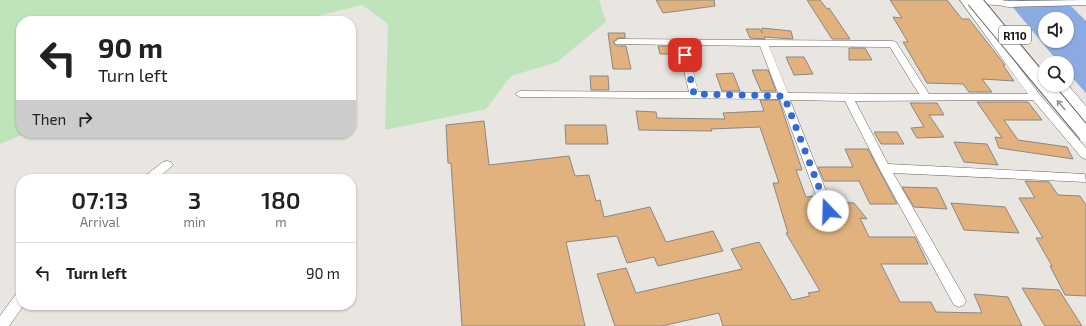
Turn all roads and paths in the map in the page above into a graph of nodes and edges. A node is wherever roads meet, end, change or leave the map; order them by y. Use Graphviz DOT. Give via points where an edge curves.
graph roads {
  1 [pos="987,0"];
  2 [pos="968,2"];
  3 [pos="1084,3"];
  4 [pos="619,42"];
  5 [pos="682,42"];
  6 [pos="764,43"];
  7 [pos="1038,61"];
  8 [pos="1065,92"];
  9 [pos="520,94"];
  10 [pos="694,94"];
  11 [pos="784,96"];
  12 [pos="925,96"];
  13 [pos="1036,96"];
  14 [pos="849,99"];
  15 [pos="1086,116"];
  16 [pos="1086,135"];
  17 [pos="1086,155"];
  18 [pos="167,165"];
  19 [pos="885,168"];
  20 [pos="155,174"];
  21 [pos="1085,178"];
  22 [pos="828,211"];
  23 [pos="959,301"];
  24 [pos="16,305"];
  25 [pos="0,326"];
  1 -- 7 [label="main road, R110"];
  2 -- 3 [label="street" via="1003,6"];
  2 -- 13 [label="street"];
  16 -- 2 [label="main road, R110, one-way, bridge" via="1005,39"];
  4 -- 5 [label="street"];
  5 -- 6 [label="street"];
  5 -- 10 [label="street"];
  6 -- 11 [label="street"];
  6 -- 12 [label="street" via="893,44"];
  8 -- 15 [label="main road"];
  9 -- 10 [label="street"];
  10 -- 11 [label="street"];
  11 -- 14 [label="street"];
  11 -- 22 [label="street"];
  12 -- 13 [label="street"];
  12 -- 14 [label="street"];
  13 -- 17 [label="street"];
  14 -- 19 [label="street"];
  18 -- 20 [label="street"];
  19 -- 21 [label="street"];
  19 -- 23 [label="street"];
  24 -- 25 [label="street"];
}
